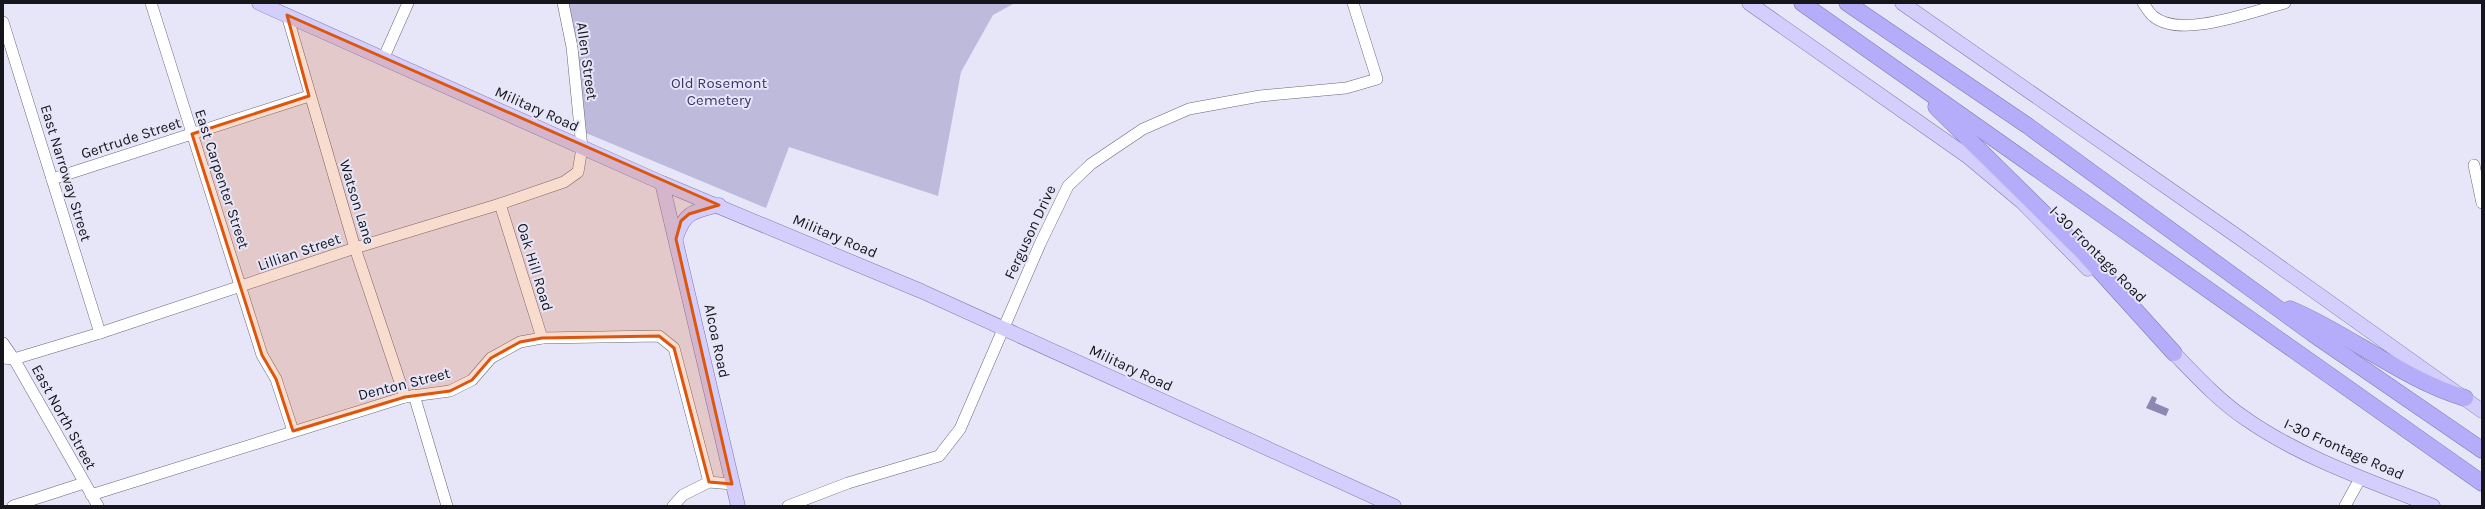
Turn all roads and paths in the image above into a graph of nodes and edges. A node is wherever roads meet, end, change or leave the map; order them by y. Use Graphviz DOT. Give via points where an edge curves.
graph roads {
  1 [pos="151,3"];
  2 [pos="259,3"];
  3 [pos="408,3"];
  4 [pos="563,3"];
  5 [pos="1354,3"];
  6 [pos="1749,3"];
  7 [pos="1802,3"];
  8 [pos="1847,3"];
  9 [pos="2143,3"];
  10 [pos="2285,3"];
  11 [pos="1908,5"];
  12 [pos="286,15"];
  13 [pos="3,22"];
  14 [pos="384,57"];
  15 [pos="1902,74"];
  16 [pos="309,96"];
  17 [pos="192,134"];
  18 [pos="582,148"];
  19 [pos="2474,166"];
  20 [pos="52,179"];
  21 [pos="662,183"];
  22 [pos="2482,203"];
  23 [pos="500,204"];
  24 [pos="719,206"];
  25 [pos="676,239"];
  26 [pos="355,248"];
  27 [pos="241,288"];
  28 [pos="2270,301"];
  29 [pos="1003,327"];
  30 [pos="100,334"];
  31 [pos="542,338"];
  32 [pos="3,343"];
  33 [pos="2174,353"];
  34 [pos="8,359"];
  35 [pos="409,396"];
  36 [pos="2465,398"];
  37 [pos="2481,408"];
  38 [pos="293,431"];
  39 [pos="2482,450"];
  40 [pos="2361,477"];
  41 [pos="84,482"];
  42 [pos="709,482"];
  43 [pos="2482,483"];
  44 [pos="732,484"];
  45 [pos="91,495"];
  46 [pos="13,506"];
  47 [pos="98,506"];
  48 [pos="447,506"];
  49 [pos="673,506"];
  50 [pos="738,506"];
  51 [pos="788,506"];
  52 [pos="1394,506"];
  53 [pos="2346,506"];
  54 [pos="2433,506"];
  1 -- 17 [label="street, East Carpenter Street"];
  2 -- 12 [label="main road, Military Road"];
  3 -- 14 [label="street"];
  4 -- 18 [label="street, Allen Street" via="572,47"];
  5 -- 29 [label="street, Ferguson Drive" via="1377,79 1341,89 1254,97 1189,109 1143,129 1120,143 1091,164 1068,186"];
  6 -- 33 [label="main road, I-30 Frontage Road" via="1966,156 2022,202"];
  7 -- 15 [label="highway"];
  8 -- 28 [label="highway" via="2028,126"];
  9 -- 10 [label="street" via="2153,16 2175,25 2203,24"];
  11 -- 36 [label="main road"];
  12 -- 14 [label="main road, Military Road"];
  12 -- 16 [label="street, Watson Lane"];
  13 -- 20 [label="street, East Narroway Street"];
  14 -- 18 [label="main road, Military Road"];
  15 -- 33 [label="highway" via="2080,249"];
  15 -- 43 [label="highway"];
  16 -- 17 [label="street, Gertrude Street"];
  16 -- 26 [label="street, Watson Lane"];
  17 -- 20 [label="street, Gertrude Street"];
  17 -- 27 [label="street, East Carpenter Street"];
  18 -- 21 [label="main road, Military Road"];
  18 -- 23 [label="street, Lillian Street" via="578,172 564,182"];
  19 -- 22 [label="street"];
  20 -- 30 [label="street, East Narroway Street"];
  21 -- 24 [label="main road, Military Road"];
  21 -- 25 [label="main road, Alcoa Road"];
  23 -- 26 [label="street, Lillian Street"];
  23 -- 31 [label="street, Oak Hill Road"];
  24 -- 25 [label="main road" via="689,214 682,221"];
  24 -- 29 [label="main road, Military Road"];
  25 -- 44 [label="main road, Alcoa Road"];
  26 -- 27 [label="street, Lillian Street"];
  26 -- 35 [label="street, Watson Lane"];
  27 -- 30 [label="street, Lillian Street"];
  27 -- 38 [label="street, East Carpenter Street" via="262,355 276,379"];
  28 -- 36 [label="highway" via="2315,319 2441,391"];
  28 -- 39 [label="highway" via="2313,334"];
  29 -- 51 [label="street, Ferguson Drive" via="960,429 939,456 848,483"];
  29 -- 52 [label="main road, Military Road"];
  30 -- 34 [label="street, Lillian Street"];
  31 -- 35 [label="street, Denton Street" via="520,342 491,358 472,380 450,391"];
  31 -- 42 [label="street, Denton Street" via="659,336 674,348"];
  32 -- 34 [label="street, East North Street"];
  33 -- 40 [label="main road, I-30 Frontage Road" via="2245,419 2279,439"];
  34 -- 41 [label="street, East North Street"];
  35 -- 38 [label="street, Denton Street"];
  35 -- 48 [label="street, Watson Lane"];
  36 -- 37 [label="main road"];
  38 -- 45 [label="street, Denton Street"];
  40 -- 53 [label="street"];
  40 -- 54 [label="main road, I-30 Frontage Road"];
  41 -- 45 [label="street, East North Street"];
  41 -- 46 [label="street"];
  42 -- 44 [label="street"];
  42 -- 49 [label="street" via="683,495"];
  44 -- 50 [label="main road, Alcoa Road"];
  45 -- 47 [label="street, East North Street"];
}
